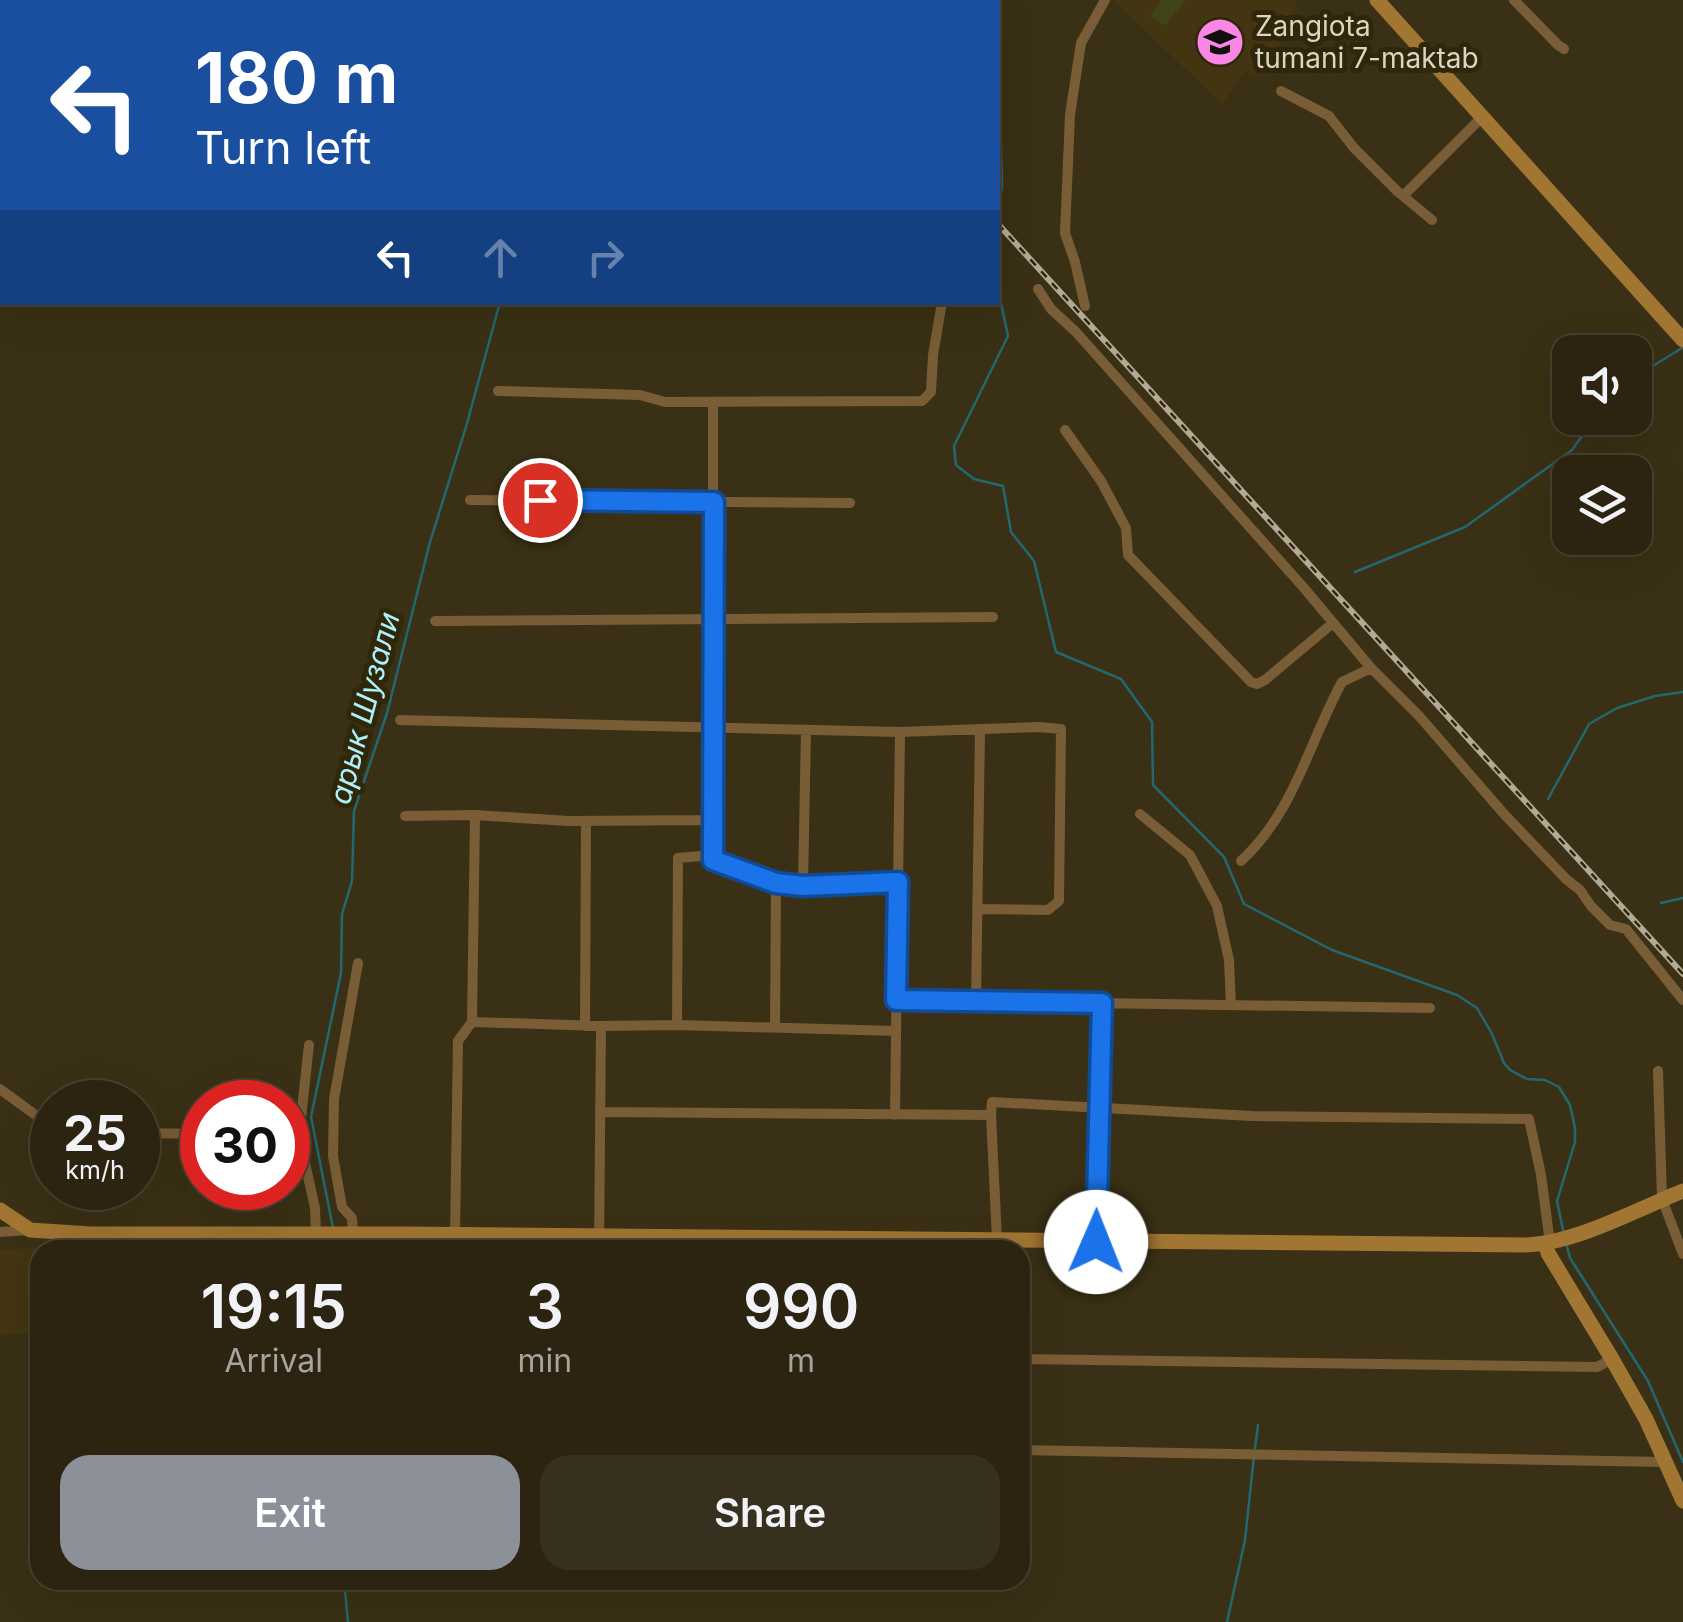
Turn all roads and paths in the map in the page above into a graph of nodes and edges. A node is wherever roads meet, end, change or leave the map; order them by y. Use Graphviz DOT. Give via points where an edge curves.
graph roads {
  1 [pos="1105,0"];
  2 [pos="1376,0"];
  3 [pos="1514,0"];
  4 [pos="1564,48"];
  5 [pos="1281,91"];
  6 [pos="1481,118"];
  7 [pos="1403,196"];
  8 [pos="1432,220"];
  9 [pos="1038,289"];
  10 [pos="942,305"];
  11 [pos="1084,306"];
  12 [pos="1680,337"];
  13 [pos="498,390"];
  14 [pos="713,403"];
  15 [pos="1065,430"];
  16 [pos="470,500"];
  17 [pos="714,502"];
  18 [pos="850,503"];
  19 [pos="992,617"];
  20 [pos="714,620"];
  21 [pos="435,621"];
  22 [pos="1333,623"];
  23 [pos="1371,668"];
  24 [pos="400,720"];
  25 [pos="713,728"];
  26 [pos="980,729"];
  27 [pos="806,730"];
  28 [pos="900,732"];
  29 [pos="1140,814"];
  30 [pos="475,815"];
  31 [pos="405,816"];
  32 [pos="714,820"];
  33 [pos="586,821"];
  34 [pos="713,860"];
  35 [pos="1242,861"];
  36 [pos="898,882"];
  37 [pos="776,883"];
  38 [pos="803,886"];
  39 [pos="978,909"];
  40 [pos="358,963"];
  41 [pos="896,1000"];
  42 [pos="1683,1000"];
  43 [pos="976,1001"];
  44 [pos="1102,1003"];
  45 [pos="1230,1005"];
  46 [pos="1430,1008"];
  47 [pos="472,1022"];
  48 [pos="676,1024"];
  49 [pos="585,1026"];
  50 [pos="601,1026"];
  51 [pos="775,1027"];
  52 [pos="896,1031"];
  53 [pos="309,1044"];
  54 [pos="1658,1071"];
  55 [pos="303,1080"];
  56 [pos="0,1088"];
  57 [pos="1098,1106"];
  58 [pos="30,1110"];
  59 [pos="600,1112"];
  60 [pos="895,1114"];
  61 [pos="990,1116"];
  62 [pos="1683,1191"];
  63 [pos="310,1192"];
  64 [pos="1662,1199"];
  65 [pos="0,1210"];
  66 [pos="30,1230"];
  67 [pos="0,1232"];
  68 [pos="455,1234"];
  69 [pos="338,1237"];
  70 [pos="550,1240"];
  71 [pos="598,1240"];
  72 [pos="997,1240"];
  73 [pos="1030,1241"];
  74 [pos="1096,1242"];
  75 [pos="1548,1244"];
  76 [pos="1683,1254"];
  77 [pos="1030,1358"];
  78 [pos="1612,1359"];
  79 [pos="1030,1450"];
  80 [pos="1665,1462"];
  81 [pos="1683,1501"];
  1 -- 11 [label="street" via="1081,44 1070,115 1066,233"];
  2 -- 6 [label="main road"];
  3 -- 4 [label="street"];
  5 -- 7 [label="street" via="1329,116"];
  6 -- 7 [label="street"];
  6 -- 12 [label="main road"];
  7 -- 8 [label="street"];
  9 -- 22 [label="street"];
  10 -- 14 [label="street" via="931,392 922,401"];
  13 -- 14 [label="street"];
  14 -- 17 [label="street"];
  15 -- 22 [label="street" via="1126,528 1128,555 1250,682 1265,680"];
  16 -- 17 [label="street"];
  17 -- 18 [label="street"];
  17 -- 20 [label="street"];
  19 -- 20 [label="street"];
  20 -- 21 [label="street"];
  20 -- 25 [label="street"];
  22 -- 23 [label="street"];
  23 -- 35 [label="street" via="1342,682 1278,817"];
  23 -- 42 [label="street" via="1591,906 1610,925 1626,929"];
  24 -- 25 [label="street"];
  25 -- 27 [label="street"];
  25 -- 32 [label="street"];
  26 -- 28 [label="street"];
  26 -- 39 [label="street"];
  26 -- 39 [label="street" via="1061,729 1062,783 1060,901 1048,910"];
  27 -- 28 [label="street"];
  27 -- 38 [label="street"];
  28 -- 36 [label="street"];
  29 -- 45 [label="street" via="1190,855 1218,906"];
  30 -- 31 [label="street"];
  30 -- 33 [label="street"];
  30 -- 47 [label="street"];
  32 -- 33 [label="street"];
  32 -- 34 [label="street"];
  33 -- 49 [label="street"];
  34 -- 37 [label="street"];
  34 -- 48 [label="street" via="678,858"];
  36 -- 38 [label="street"];
  36 -- 41 [label="street"];
  37 -- 38 [label="street"];
  37 -- 51 [label="street"];
  39 -- 43 [label="street"];
  40 -- 69 [label="street" via="332,1121 342,1207 352,1218"];
  41 -- 43 [label="street"];
  41 -- 52 [label="street"];
  43 -- 44 [label="street"];
  44 -- 45 [label="street"];
  44 -- 57 [label="street"];
  45 -- 46 [label="street"];
  47 -- 49 [label="street"];
  47 -- 68 [label="street" via="458,1041"];
  48 -- 50 [label="street"];
  48 -- 51 [label="street"];
  49 -- 50 [label="street"];
  50 -- 59 [label="street"];
  51 -- 52 [label="street"];
  52 -- 60 [label="street"];
  53 -- 55 [label="street"];
  54 -- 64 [label="street"];
  56 -- 58 [label="street"];
  57 -- 61 [label="street" via="992,1102"];
  57 -- 74 [label="street"];
  57 -- 75 [label="street" via="1529,1120"];
  59 -- 60 [label="street"];
  59 -- 71 [label="street"];
  60 -- 61 [label="street"];
  61 -- 72 [label="street"];
  62 -- 64 [label="main road"];
  63 -- 69 [label="street"];
  64 -- 75 [label="main road"];
  64 -- 76 [label="street"];
  65 -- 66 [label="main road"];
  66 -- 67 [label="street"];
  66 -- 69 [label="main road"];
  68 -- 69 [label="main road"];
  68 -- 70 [label="main road"];
  73 -- 74 [label="main road"];
  74 -- 75 [label="main road"];
  75 -- 78 [label="main road"];
  77 -- 78 [label="street" via="1597,1367"];
  78 -- 80 [label="main road"];
  79 -- 80 [label="street"];
  80 -- 81 [label="main road"];
}
